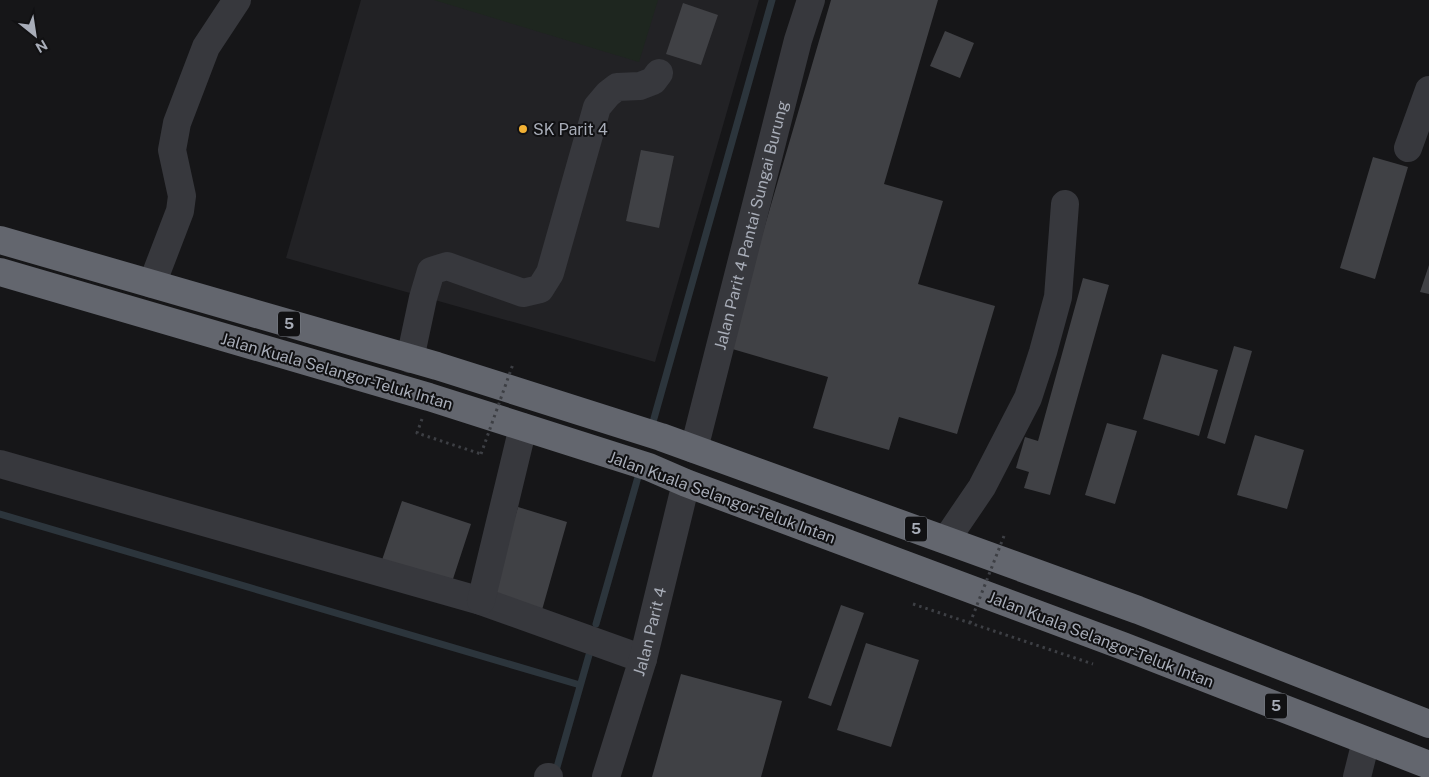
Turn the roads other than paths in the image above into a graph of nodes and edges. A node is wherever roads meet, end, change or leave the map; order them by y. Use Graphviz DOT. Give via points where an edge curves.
graph roads {
  1 [pos="238,0"];
  2 [pos="811,0"];
  3 [pos="659,73"];
  4 [pos="1429,90"];
  5 [pos="1408,148"];
  6 [pos="1065,204"];
  7 [pos="0,240"];
  8 [pos="0,272"];
  9 [pos="152,284"];
  10 [pos="410,359"];
  11 [pos="524,427"];
  12 [pos="694,449"];
  13 [pos="0,464"];
  14 [pos="686,483"];
  15 [pos="946,540"];
  16 [pos="481,601"];
  17 [pos="643,659"];
  18 [pos="1429,724"];
  19 [pos="1366,741"];
  20 [pos="1429,765"];
  21 [pos="606,777"];
  22 [pos="1357,777"];
  1 -- 9 [label="street" via="206,47 177,123 172,150 182,196 180,211"];
  2 -- 12 [label="street, Jalan Parit 4 Pantai Sungai Burung"];
  3 -- 10 [label="street" via="654,81 640,86 617,87 596,107 550,273 540,289 523,293 447,266 431,271"];
  4 -- 5 [label="street"];
  6 -- 15 [label="street" via="1058,297 1028,398 982,487"];
  7 -- 9 [label="highway, Jalan Kuala Selangor-Teluk Intan / 5"];
  8 -- 11 [label="highway, Jalan Kuala Selangor-Teluk Intan / 5"];
  9 -- 10 [label="highway, Jalan Kuala Selangor-Teluk Intan / 5"];
  10 -- 12 [label="highway, Jalan Kuala Selangor-Teluk Intan / 5"];
  11 -- 14 [label="highway, Jalan Kuala Selangor-Teluk Intan / 5"];
  11 -- 16 [label="street"];
  12 -- 15 [label="highway, Jalan Kuala Selangor-Teluk Intan / 5"];
  13 -- 16 [label="street"];
  14 -- 17 [label="street, Jalan Parit 4"];
  14 -- 19 [label="highway, Jalan Kuala Selangor-Teluk Intan / 5" via="1116,643"];
  15 -- 18 [label="highway, Jalan Kuala Selangor-Teluk Intan / 5" via="1138,610"];
  16 -- 17 [label="street"];
  17 -- 21 [label="street, Jalan Parit 4"];
  19 -- 20 [label="highway, Jalan Kuala Selangor-Teluk Intan / 5"];
  19 -- 22 [label="street"];
}
